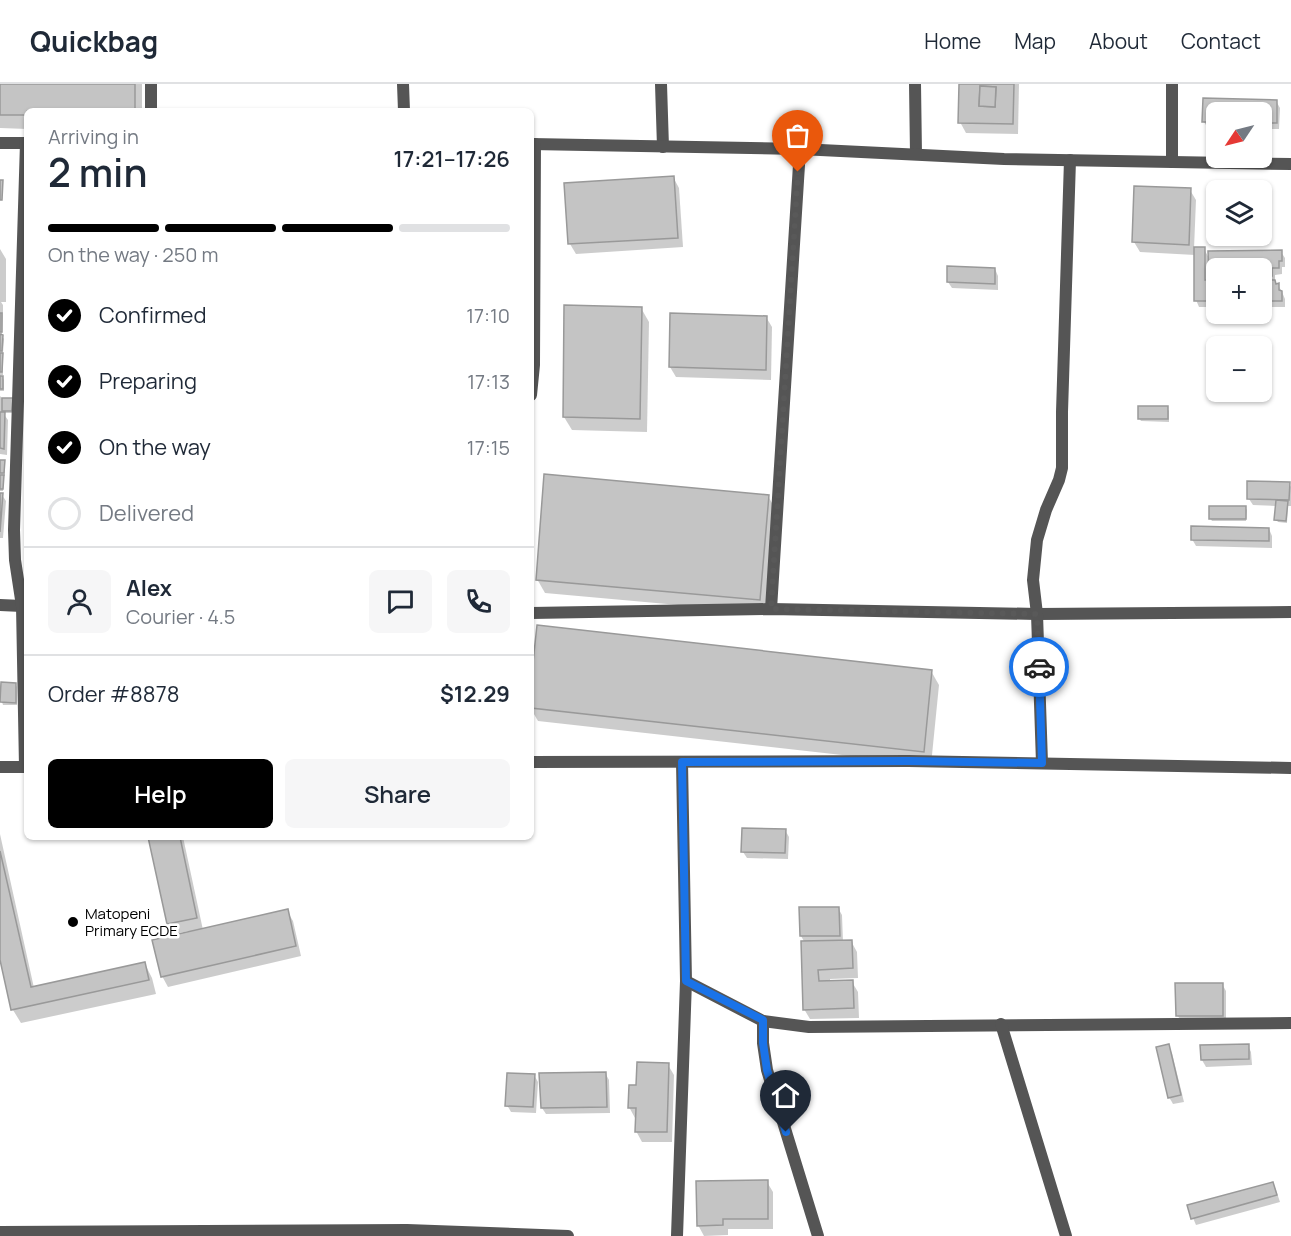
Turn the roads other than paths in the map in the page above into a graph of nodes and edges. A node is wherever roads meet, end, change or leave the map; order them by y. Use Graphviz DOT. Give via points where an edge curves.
graph roads {
  1 [pos="151,84"];
  2 [pos="403,84"];
  3 [pos="661,84"];
  4 [pos="915,84"];
  5 [pos="1172,84"];
  6 [pos="151,108"];
  7 [pos="404,108"];
  8 [pos="0,143"];
  9 [pos="24,143"];
  10 [pos="534,144"];
  11 [pos="663,147"];
  12 [pos="800,148"];
  13 [pos="916,154"];
  14 [pos="1070,160"];
  15 [pos="1172,162"];
  16 [pos="1291,164"];
  17 [pos="24,232"];
  18 [pos="24,600"];
  19 [pos="0,604"];
  20 [pos="24,605"];
  21 [pos="771,609"];
  22 [pos="1291,612"];
  23 [pos="534,613"];
  24 [pos="1037,614"];
  25 [pos="534,762"];
  26 [pos="682,762"];
  27 [pos="1042,763"];
  28 [pos="0,767"];
  29 [pos="24,767"];
  30 [pos="1291,768"];
  31 [pos="686,981"];
  32 [pos="763,1020"];
  33 [pos="1291,1023"];
  34 [pos="1001,1024"];
  35 [pos="0,1232"];
  36 [pos="145,1233"];
  37 [pos="407,1233"];
  38 [pos="568,1236"];
  39 [pos="677,1236"];
  40 [pos="818,1236"];
  41 [pos="1066,1236"];
  1 -- 6 [label="street"];
  2 -- 7 [label="street"];
  3 -- 11 [label="street"];
  4 -- 13 [label="street"];
  5 -- 15 [label="street"];
  8 -- 9 [label="street"];
  10 -- 11 [label="street"];
  11 -- 12 [label="street"];
  12 -- 13 [label="street"];
  12 -- 21 [label="street"];
  13 -- 14 [label="street"];
  14 -- 15 [label="street"];
  14 -- 24 [label="street" via="1062,468 1037,540 1033,580"];
  15 -- 16 [label="street"];
  17 -- 18 [label="street" via="14,530 15,560"];
  19 -- 20 [label="street"];
  21 -- 23 [label="street"];
  21 -- 24 [label="street"];
  22 -- 24 [label="street"];
  24 -- 27 [label="street"];
  25 -- 26 [label="street"];
  26 -- 27 [label="street"];
  26 -- 31 [label="street"];
  27 -- 30 [label="street"];
  28 -- 29 [label="street"];
  31 -- 32 [label="street"];
  31 -- 39 [label="street"];
  32 -- 34 [label="street" via="809,1027"];
  32 -- 40 [label="street" via="767,1070"];
  33 -- 34 [label="street"];
  34 -- 41 [label="street"];
  35 -- 36 [label="street"];
  36 -- 37 [label="street"];
  37 -- 38 [label="street"];
}
